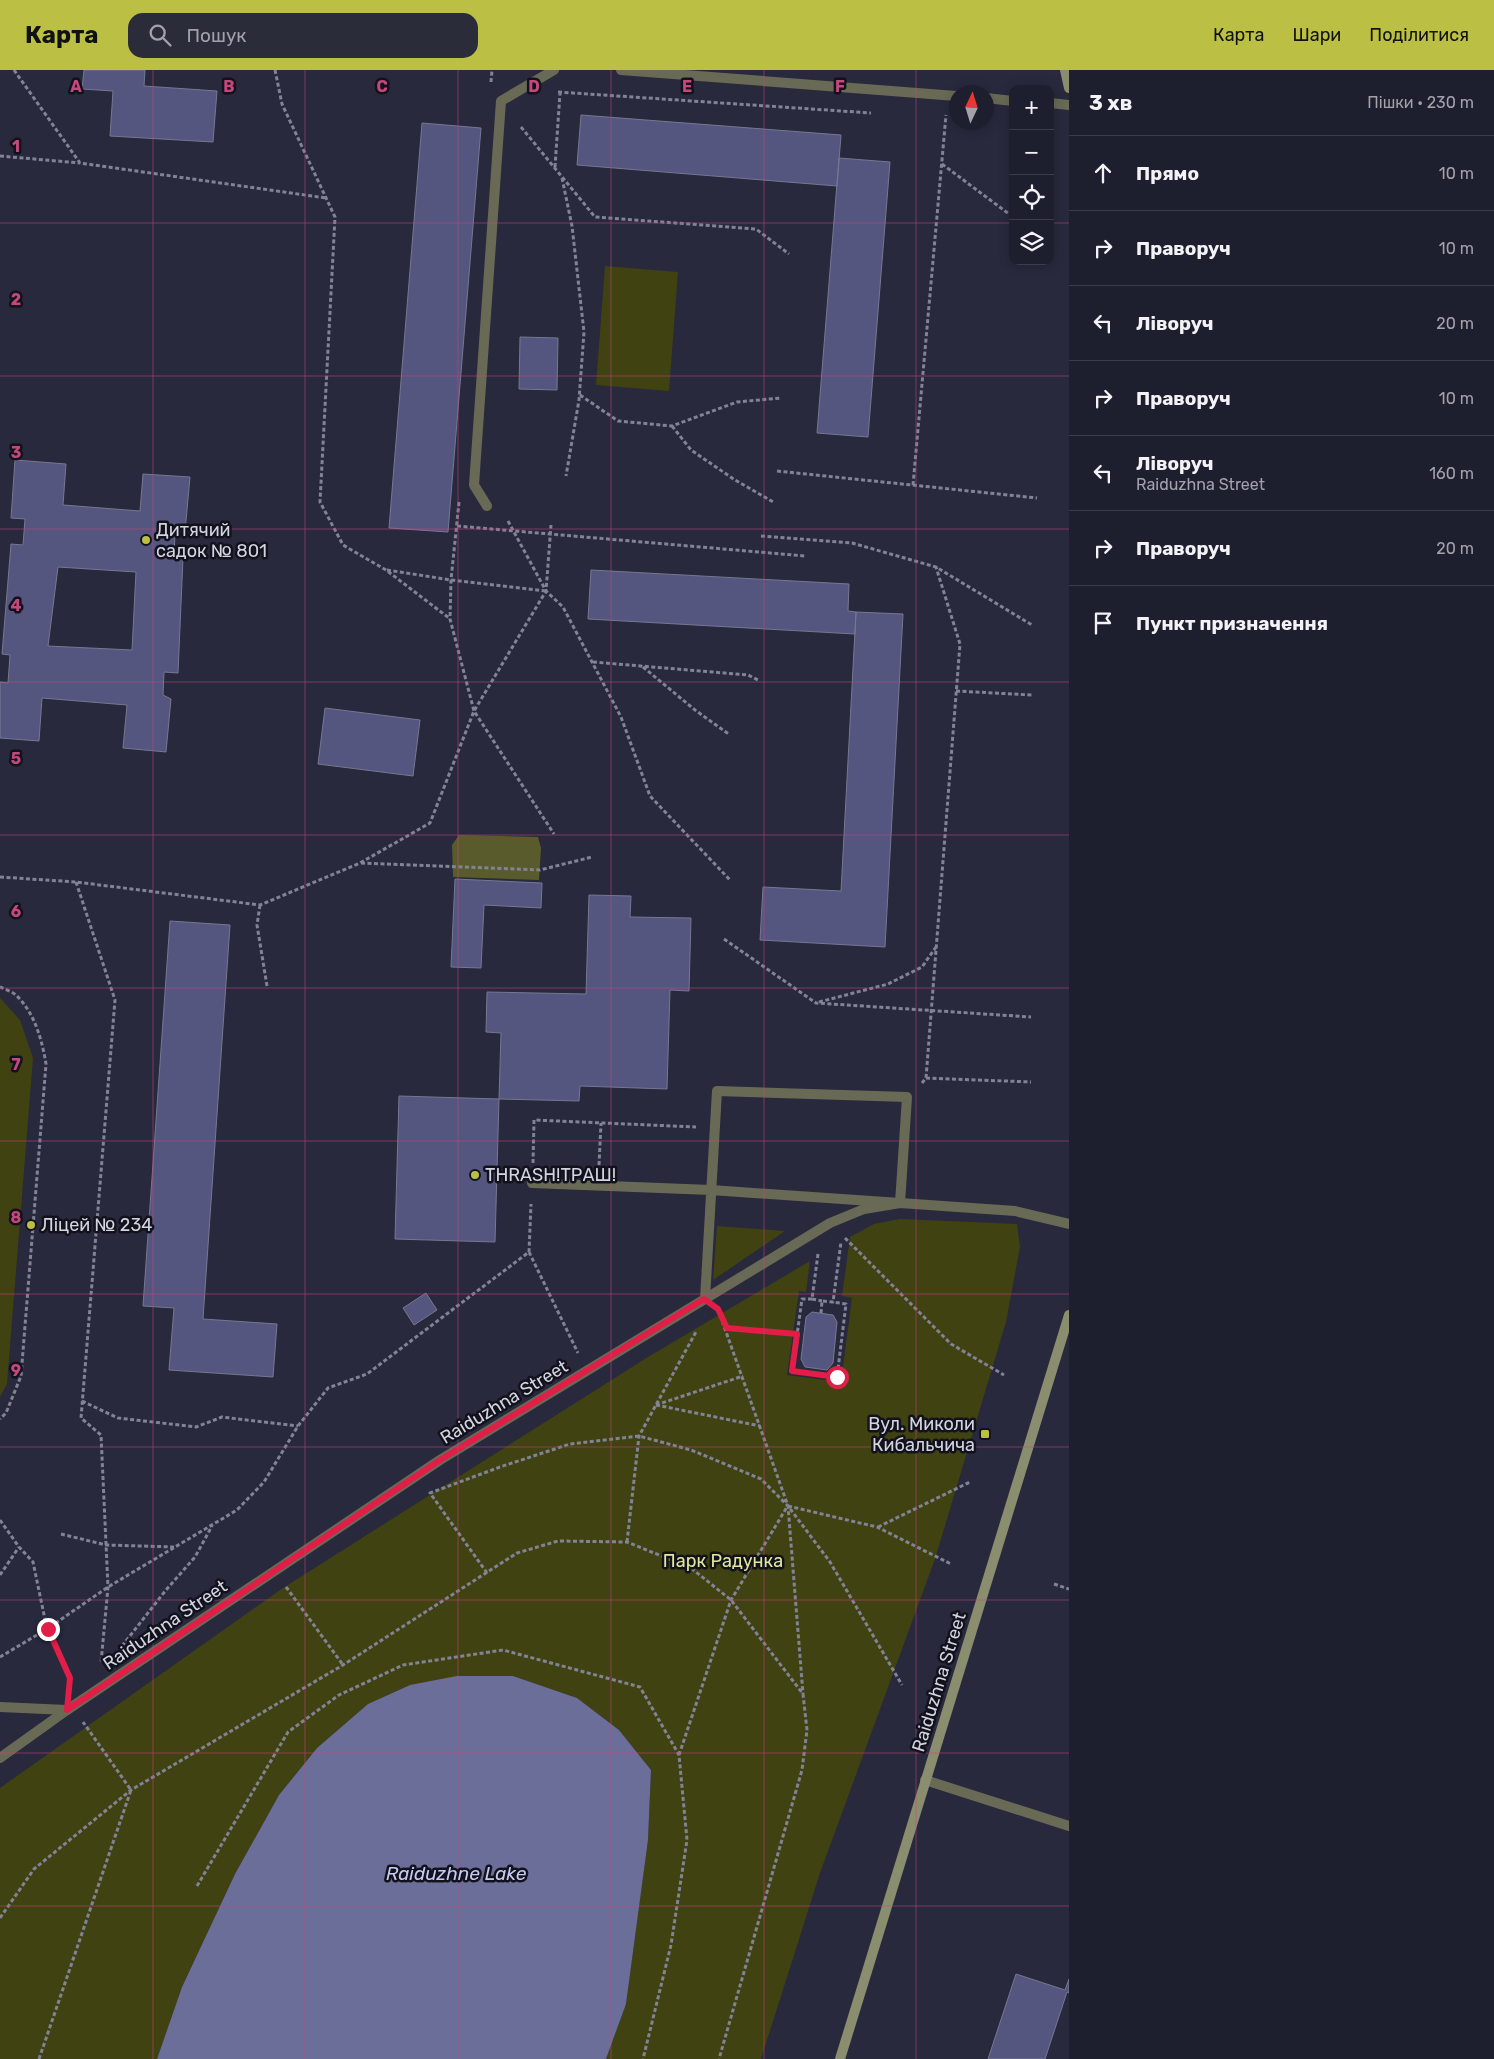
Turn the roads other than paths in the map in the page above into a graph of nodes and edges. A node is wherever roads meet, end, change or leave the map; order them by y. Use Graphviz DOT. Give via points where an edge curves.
graph roads {
  1 [pos="554,70"];
  2 [pos="621,70"];
  3 [pos="1065,70"];
  4 [pos="1069,88"];
  5 [pos="949,96"];
  6 [pos="994,99"];
  7 [pos="1009,100"];
  8 [pos="1054,103"];
  9 [pos="1069,105"];
  10 [pos="487,506"];
  11 [pos="532,1183"];
  12 [pos="712,1190"];
  13 [pos="900,1203"];
  14 [pos="1069,1224"];
  15 [pos="704,1299"];
  16 [pos="1069,1315"];
  17 [pos="0,1707"];
  18 [pos="67,1710"];
  19 [pos="0,1758"];
  20 [pos="925,1780"];
  21 [pos="1069,1826"];
  22 [pos="840,2059"];
  1 -- 10 [label="street" via="501,101 474,485"];
  2 -- 5 [label="street"];
  3 -- 4 [label="street"];
  6 -- 7 [label="street"];
  8 -- 9 [label="street"];
  11 -- 12 [label="street"];
  12 -- 13 [label="street"];
  12 -- 13 [label="street" via="717,1091 907,1097"];
  12 -- 15 [label="street"];
  13 -- 14 [label="street, Raiduzhna Street" via="1015,1211"];
  13 -- 15 [label="street, Raiduzhna Street" via="864,1209 830,1223"];
  15 -- 18 [label="street, Raiduzhna Street" via="440,1460"];
  16 -- 20 [label="street, Raiduzhna Street"];
  17 -- 18 [label="street"];
  18 -- 19 [label="street, Raiduzhna Street"];
  20 -- 21 [label="street"];
  20 -- 22 [label="street, Raiduzhna Street"];
}
